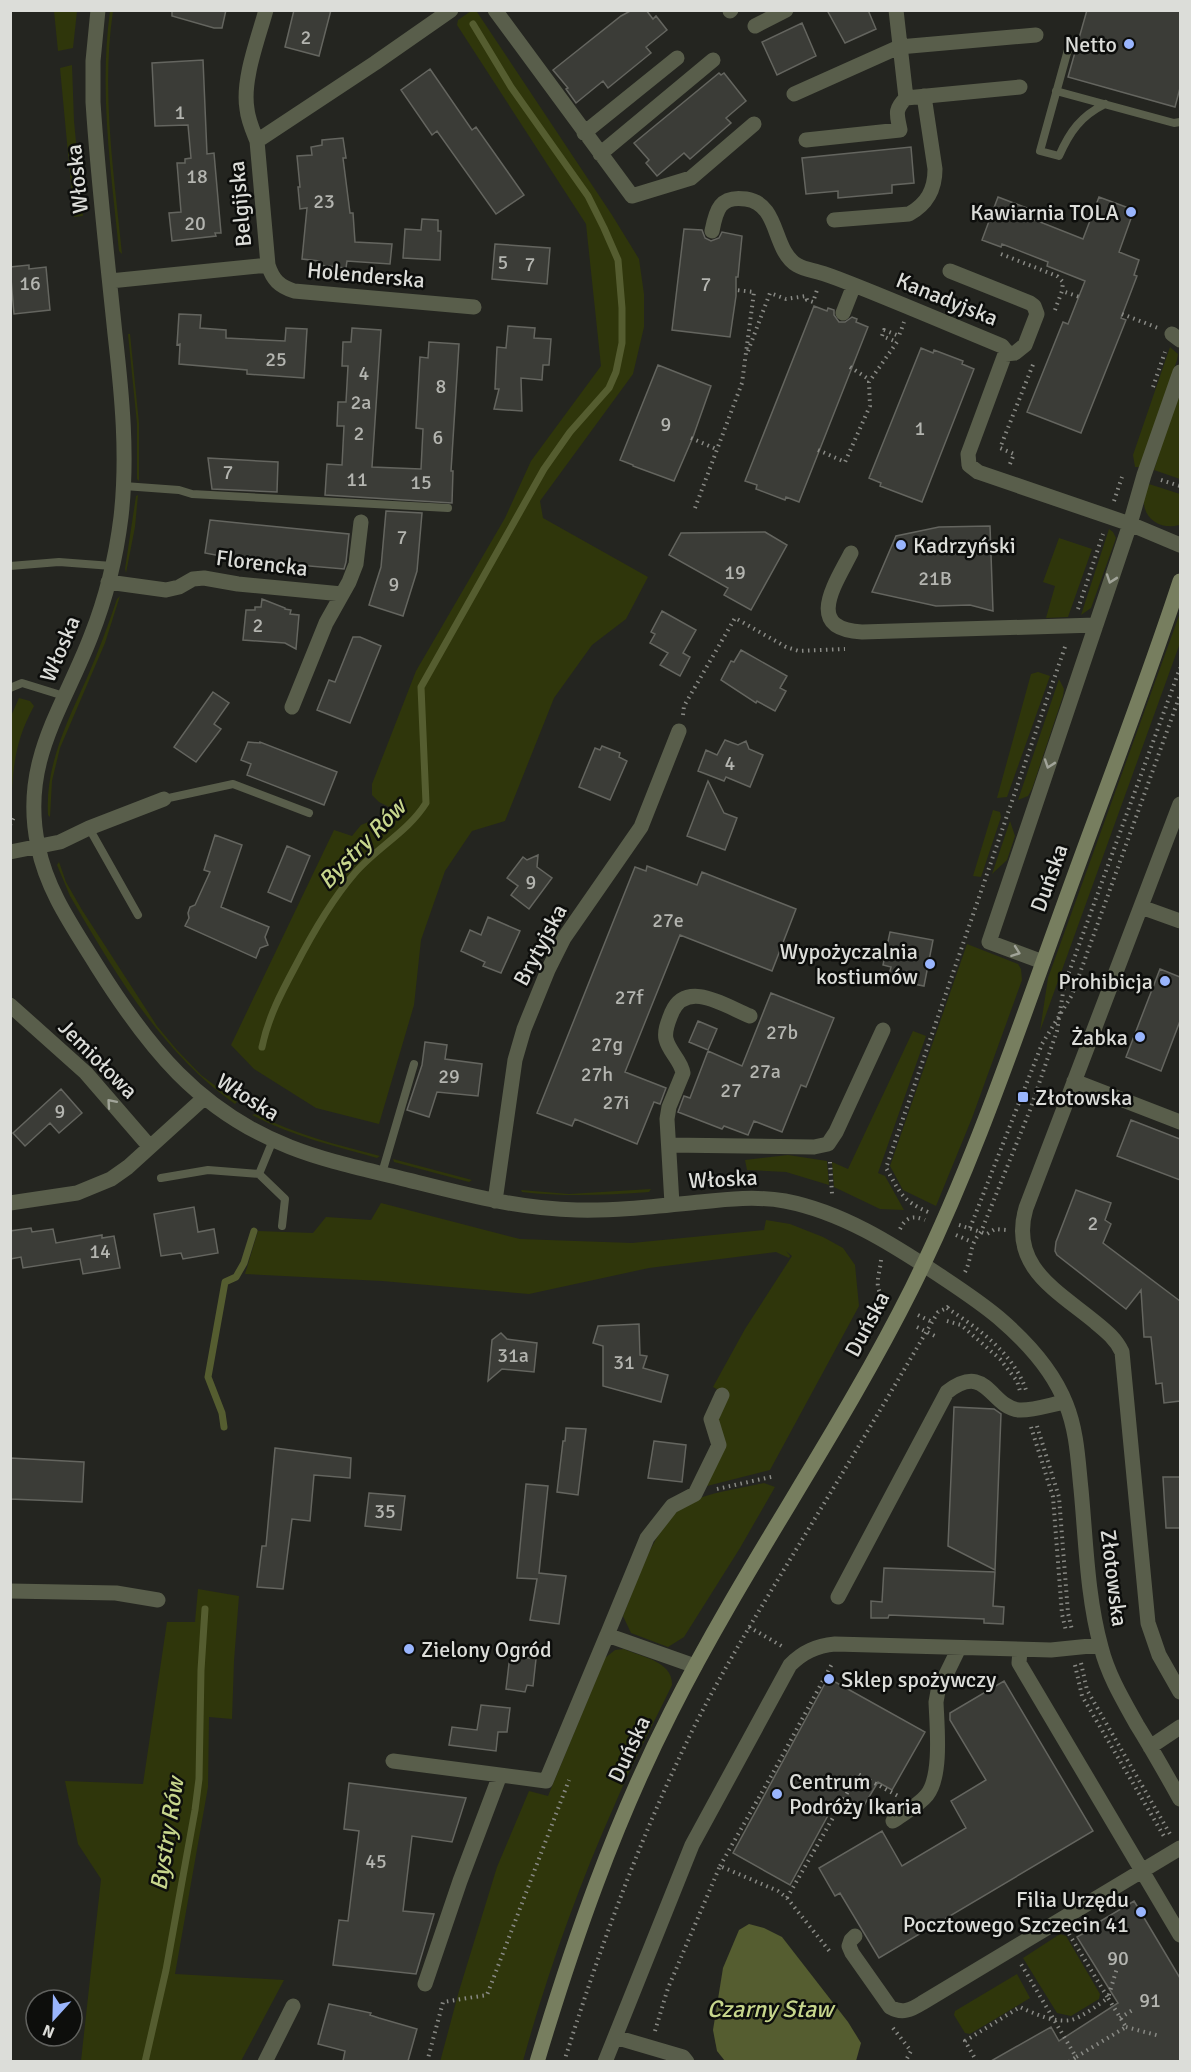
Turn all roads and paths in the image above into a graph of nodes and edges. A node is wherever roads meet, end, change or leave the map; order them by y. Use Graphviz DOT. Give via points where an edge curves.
graph roads {
  1 [pos="98,10"];
  2 [pos="266,10"];
  3 [pos="495,10"];
  4 [pos="786,10"];
  5 [pos="897,10"];
  6 [pos="443,13"];
  7 [pos="756,26"];
  8 [pos="1036,35"];
  9 [pos="1069,46"];
  10 [pos="899,47"];
  11 [pos="677,58"];
  12 [pos="713,60"];
  13 [pos="1020,87"];
  14 [pos="1056,92"];
  15 [pos="794,94"];
  16 [pos="924,96"];
  17 [pos="906,98"];
  18 [pos="1105,104"];
  19 [pos="1180,122"];
  20 [pos="754,124"];
  21 [pos="584,133"];
  22 [pos="806,140"];
  23 [pos="257,141"];
  24 [pos="600,154"];
  25 [pos="834,220"];
  26 [pos="712,231"];
  27 [pos="1001,254"];
  28 [pos="268,265"];
  29 [pos="950,271"];
  30 [pos="824,273"];
  31 [pos="110,281"];
  32 [pos="854,285"];
  33 [pos="736,290"];
  34 [pos="1062,291"];
  35 [pos="1082,298"];
  36 [pos="474,307"];
  37 [pos="1054,312"];
  38 [pos="843,313"];
  39 [pos="1122,314"];
  40 [pos="751,319"];
  41 [pos="759,322"];
  42 [pos="896,335"];
  43 [pos="1176,337"];
  44 [pos="1005,354"];
  45 [pos="1037,354"];
  46 [pos="746,357"];
  47 [pos="850,367"];
  48 [pos="1180,372"];
  49 [pos="870,380"];
  50 [pos="1151,392"];
  51 [pos="691,438"];
  52 [pos="716,448"];
  53 [pos="818,450"];
  54 [pos="1125,469"];
  55 [pos="1004,482"];
  56 [pos="124,486"];
  57 [pos="448,508"];
  58 [pos="694,508"];
  59 [pos="1109,517"];
  60 [pos="361,522"];
  61 [pos="1130,524"];
  62 [pos="1180,545"];
  63 [pos="851,553"];
  64 [pos="10,566"];
  65 [pos="112,567"];
  66 [pos="1180,581"];
  67 [pos="108,582"];
  68 [pos="342,594"];
  69 [pos="1096,625"];
  70 [pos="1072,626"];
  71 [pos="1180,668"];
  72 [pos="10,688"];
  73 [pos="1180,695"];
  74 [pos="64,696"];
  75 [pos="292,707"];
  76 [pos="679,731"];
  77 [pos="164,799"];
  78 [pos="1180,804"];
  79 [pos="309,813"];
  80 [pos="16,814"];
  81 [pos="10,825"];
  82 [pos="89,828"];
  83 [pos="38,847"];
  84 [pos="10,852"];
  85 [pos="1141,907"];
  86 [pos="138,915"];
  87 [pos="1180,921"];
  88 [pos="1043,962"];
  89 [pos="10,1005"];
  90 [pos="750,1016"];
  91 [pos="1059,1016"];
  92 [pos="883,1029"];
  93 [pos="414,1064"];
  94 [pos="1074,1082"];
  95 [pos="204,1098"];
  96 [pos="1180,1122"];
  97 [pos="273,1140"];
  98 [pos="669,1144"];
  99 [pos="828,1144"];
  100 [pos="150,1147"];
  101 [pos="382,1173"];
  102 [pos="259,1174"];
  103 [pos="161,1178"];
  104 [pos="832,1194"];
  105 [pos="495,1201"];
  106 [pos="10,1203"];
  107 [pos="672,1204"];
  108 [pos="931,1213"];
  109 [pos="924,1219"];
  110 [pos="954,1224"];
  111 [pos="282,1226"];
  112 [pos="970,1228"];
  113 [pos="995,1229"];
  114 [pos="898,1232"];
  115 [pos="951,1232"];
  116 [pos="981,1232"];
  117 [pos="972,1242"];
  118 [pos="881,1257"];
  119 [pos="923,1265"];
  120 [pos="958,1288"];
  121 [pos="892,1301"];
  122 [pos="922,1317"];
  123 [pos="932,1322"];
  124 [pos="947,1322"];
  125 [pos="917,1327"];
  126 [pos="926,1332"];
  127 [pos="937,1337"];
  128 [pos="722,1395"];
  129 [pos="1065,1402"];
  130 [pos="1026,1410"];
  131 [pos="776,1476"];
  132 [pos="695,1494"];
  133 [pos="10,1591"];
  134 [pos="838,1597"];
  135 [pos="158,1600"];
  136 [pos="749,1627"];
  137 [pos="607,1635"];
  138 [pos="1100,1645"];
  139 [pos="958,1648"];
  140 [pos="1070,1648"];
  141 [pos="1020,1650"];
  142 [pos="798,1656"];
  143 [pos="833,1661"];
  144 [pos="695,1666"];
  145 [pos="1180,1692"];
  146 [pos="1180,1727"];
  147 [pos="1150,1747"];
  148 [pos="393,1761"];
  149 [pos="500,1775"];
  150 [pos="569,1778"];
  151 [pos="903,1798"];
  152 [pos="1180,1799"];
  153 [pos="893,1821"];
  154 [pos="1174,1844"];
  155 [pos="720,1866"];
  156 [pos="1142,1870"];
  157 [pos="787,1898"];
  158 [pos="1061,1920"];
  159 [pos="1180,1935"];
  160 [pos="855,1936"];
  161 [pos="1011,1950"];
  162 [pos="838,1961"];
  163 [pos="1117,1968"];
  164 [pos="425,1984"];
  165 [pos="1108,1998"];
  166 [pos="293,2006"];
  167 [pos="1134,2009"];
  168 [pos="1120,2018"];
  169 [pos="1055,2019"];
  170 [pos="889,2024"];
  171 [pos="1126,2027"];
  172 [pos="1160,2036"];
  173 [pos="615,2037"];
  174 [pos="651,2047"];
  175 [pos="1076,2059"];
  176 [pos="265,2061"];
  177 [pos="427,2061"];
  178 [pos="537,2061"];
  179 [pos="564,2061"];
  180 [pos="605,2061"];
  181 [pos="687,2061"];
  182 [pos="905,2061"];
  183 [pos="977,2061"];
  184 [pos="1069,2061"];
  1 -- 31 [label="street, Włoska" via="93,102"];
  2 -- 23 [label="street" via="246,100"];
  3 -- 21 [label="street"];
  4 -- 7 [label="street"];
  5 -- 10 [label="street"];
  6 -- 23 [label="street, Belgijska"];
  8 -- 10 [label="street"];
  9 -- 14 [label="lane"];
  10 -- 15 [label="street"];
  10 -- 17 [label="street"];
  11 -- 21 [label="street"];
  12 -- 24 [label="street"];
  13 -- 16 [label="street"];
  14 -- 18 [label="lane"];
  14 -- 18 [label="lane" via="1040,151 1059,156 1075,126"];
  16 -- 17 [label="street"];
  16 -- 25 [label="street" via="935,169 932,192 926,201 909,214"];
  17 -- 22 [label="street" via="896,112 900,130"];
  18 -- 19 [label="lane"];
  20 -- 24 [label="street" via="691,178 633,196"];
  21 -- 24 [label="street"];
  23 -- 28 [label="street, Belgijska"];
  26 -- 30 [label="street, Kanadyjska" via="718,208 724,202 748,199 771,218 789,259 804,269"];
  27 -- 34 [label="path" via="1057,276 1063,282"];
  28 -- 31 [label="street, Belgijska"];
  28 -- 36 [label="street, Holenderska" via="272,278 294,291"];
  29 -- 44 [label="street" via="1034,306 1037,314 1025,345 1015,353"];
  30 -- 32 [label="street, Kanadyjska"];
  30 -- 41 [label="path" via="813,302 806,296 786,299 770,293"];
  31 -- 56 [label="street, Włoska" via="124,423"];
  32 -- 38 [label="street"];
  32 -- 44 [label="street, Kanadyjska" via="1002,346"];
  33 -- 40 [label="path" via="753,292"];
  34 -- 35 [label="path"];
  34 -- 37 [label="path"];
  39 -- 43 [label="path"];
  40 -- 41 [label="path"];
  40 -- 46 [label="path"];
  41 -- 46 [label="path"];
  42 -- 49 [label="path" via="884,330 882,336 897,342"];
  43 -- 50 [label="path"];
  44 -- 55 [label="street, Kanadyjska" via="968,459 973,470"];
  45 -- 55 [label="path" via="1000,448 1014,454"];
  46 -- 52 [label="path" via="742,383"];
  47 -- 49 [label="path"];
  48 -- 61 [label="street"];
  49 -- 53 [label="path" via="870,406 845,462"];
  51 -- 52 [label="path"];
  52 -- 58 [label="path"];
  54 -- 59 [label="path"];
  55 -- 59 [label="street, Kanadyjska"];
  56 -- 57 [label="lane" via="192,494"];
  56 -- 65 [label="street, Włoska"];
  59 -- 61 [label="street, Kanadyjska"];
  59 -- 70 [label="path"];
  60 -- 68 [label="street" via="356,564"];
  61 -- 62 [label="street, Kanadyjska"];
  61 -- 69 [label="street, one-way"];
  63 -- 70 [label="street" via="827,611 844,630"];
  64 -- 65 [label="lane" via="59,562"];
  65 -- 67 [label="street, Włoska"];
  66 -- 88 [label="street, Duńska"];
  67 -- 68 [label="street, Florencka" via="166,590 204,578"];
  67 -- 74 [label="street, Włoska" via="90,640"];
  68 -- 75 [label="street" via="326,622"];
  69 -- 70 [label="street"];
  69 -- 88 [label="street, one-way" via="989,942"];
  70 -- 108 [label="path" via="886,1168 910,1204"];
  71 -- 91 [label="path" via="1064,986"];
  72 -- 74 [label="lane" via="22,683"];
  73 -- 91 [label="path" via="1072,995"];
  74 -- 83 [label="street, Włoska" via="47,735 35,780"];
  76 -- 105 [label="street, Brytyjska" via="642,827 564,939 524,1029 515,1060"];
  77 -- 79 [label="lane" via="233,784"];
  77 -- 82 [label="street"];
  78 -- 85 [label="street"];
  80 -- 81 [label="path"];
  82 -- 83 [label="street"];
  82 -- 86 [label="lane"];
  83 -- 84 [label="street"];
  83 -- 95 [label="street, Włoska" via="44,872 59,904 127,1013 160,1055"];
  85 -- 87 [label="street"];
  85 -- 94 [label="street"];
  88 -- 119 [label="street, Duńska" via="972,1151"];
  100 -- 89 [label="street, Jemiołowa, one-way" via="86,1072"];
  90 -- 98 [label="street" via="696,995 682,998 675,1006 666,1040 683,1073 669,1107"];
  91 -- 112 [label="path" via="1042,1044"];
  91 -- 116 [label="path" via="1030,1110"];
  92 -- 99 [label="street"];
  93 -- 101 [label="lane"];
  94 -- 96 [label="street"];
  94 -- 145 [label="street" via="1026,1208 1022,1234 1035,1270 1112,1336 1122,1352 1148,1623 1159,1655"];
  95 -- 97 [label="street, Włoska"];
  95 -- 100 [label="street"];
  97 -- 101 [label="street, Włoska"];
  97 -- 102 [label="lane"];
  98 -- 99 [label="street"];
  98 -- 107 [label="street"];
  99 -- 104 [label="path"];
  100 -- 106 [label="street" via="120,1174 95,1188"];
  101 -- 105 [label="street, Włoska"];
  102 -- 103 [label="lane" via="208,1170"];
  102 -- 111 [label="lane" via="285,1199"];
  105 -- 107 [label="street, Włoska" via="573,1210"];
  107 -- 119 [label="street, Włoska" via="761,1198 805,1206 851,1224"];
  109 -- 114 [label="path" via="911,1217"];
  110 -- 112 [label="path"];
  112 -- 116 [label="path"];
  113 -- 116 [label="path" via="987,1234"];
  115 -- 117 [label="path"];
  116 -- 117 [label="path"];
  117 -- 120 [label="path" via="968,1267"];
  118 -- 121 [label="path" via="877,1286 882,1296"];
  119 -- 120 [label="street, Złotowska"];
  119 -- 144 [label="street, Duńska" via="839,1423"];
  120 -- 123 [label="path" via="951,1303"];
  120 -- 129 [label="street, Złotowska" via="1026,1343 1043,1363"];
  122 -- 123 [label="path"];
  123 -- 126 [label="path"];
  124 -- 130 [label="path" via="961,1326 1000,1359 1017,1381"];
  125 -- 126 [label="path"];
  126 -- 127 [label="path"];
  126 -- 136 [label="path"];
  128 -- 132 [label="street" via="711,1419 719,1445"];
  129 -- 130 [label="street"];
  129 -- 138 [label="street, Złotowska" via="1078,1451"];
  130 -- 134 [label="street" via="1004,1404 982,1384 965,1382 947,1392"];
  130 -- 140 [label="path" via="1053,1497 1062,1614"];
  131 -- 132 [label="path"];
  132 -- 137 [label="street" via="672,1506 647,1539"];
  133 -- 135 [label="street" via="116,1593"];
  136 -- 142 [label="path"];
  136 -- 179 [label="path" via="694,1727 651,1819 616,1906"];
  137 -- 144 [label="street"];
  137 -- 149 [label="street" via="546,1781"];
  138 -- 140 [label="street"];
  138 -- 147 [label="street, Złotowska" via="1120,1696"];
  139 -- 141 [label="street"];
  139 -- 142 [label="street" via="835,1644"];
  139 -- 153 [label="street" via="938,1691 933,1785 925,1797"];
  140 -- 141 [label="street"];
  140 -- 154 [label="path" via="1082,1696"];
  141 -- 156 [label="street" via="1019,1663"];
  142 -- 173 [label="street" via="692,1845"];
  143 -- 155 [label="path"];
  144 -- 178 [label="street, Duńska" via="648,1759 591,1896"];
  146 -- 147 [label="street"];
  147 -- 152 [label="street, Złotowska"];
  148 -- 149 [label="street"];
  149 -- 164 [label="street"];
  150 -- 177 [label="path" via="487,1995 443,2002"];
  151 -- 157 [label="path" via="858,1774"];
  154 -- 156 [label="street"];
  155 -- 157 [label="path"];
  155 -- 174 [label="path" via="668,1988"];
  156 -- 158 [label="street"];
  156 -- 159 [label="street"];
  157 -- 162 [label="path"];
  158 -- 161 [label="street"];
  158 -- 165 [label="path"];
  160 -- 161 [label="street" via="849,1946 852,1953 885,2001 898,2011 912,2009"];
  161 -- 169 [label="path"];
  163 -- 165 [label="path"];
  165 -- 168 [label="path"];
  165 -- 169 [label="path" via="1072,2020"];
  166 -- 176 [label="street"];
  167 -- 168 [label="path"];
  168 -- 171 [label="path"];
  169 -- 175 [label="path"];
  169 -- 183 [label="path" via="1020,2007 965,2041"];
  170 -- 182 [label="path" via="911,2051"];
  171 -- 172 [label="path"];
  171 -- 175 [label="path"];
  173 -- 174 [label="street"];
  173 -- 180 [label="street"];
  174 -- 181 [label="street"];
  175 -- 184 [label="path"];
}
